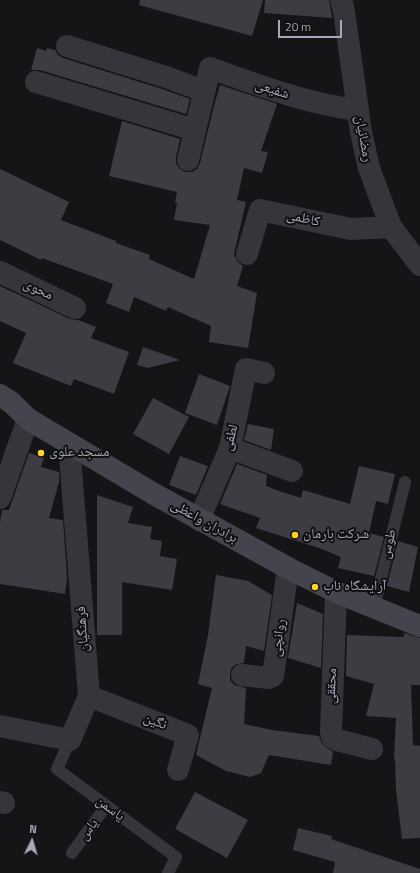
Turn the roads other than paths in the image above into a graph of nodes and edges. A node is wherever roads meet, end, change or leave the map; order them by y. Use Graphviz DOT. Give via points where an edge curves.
graph roads {
  1 [pos="341,0"];
  2 [pos="67,46"];
  3 [pos="36,82"];
  4 [pos="204,91"];
  5 [pos="358,110"];
  6 [pos="195,130"];
  7 [pos="188,160"];
  8 [pos="391,227"];
  9 [pos="247,254"];
  10 [pos="420,265"];
  11 [pos="0,272"];
  12 [pos="75,308"];
  13 [pos="264,373"];
  14 [pos="0,395"];
  15 [pos="28,419"];
  16 [pos="69,444"];
  17 [pos="230,448"];
  18 [pos="292,471"];
  19 [pos="405,482"];
  20 [pos="0,498"];
  21 [pos="199,520"];
  22 [pos="288,568"];
  23 [pos="336,592"];
  24 [pos="374,607"];
  25 [pos="420,626"];
  26 [pos="242,675"];
  27 [pos="89,696"];
  28 [pos="0,726"];
  29 [pos="70,740"];
  30 [pos="372,749"];
  31 [pos="178,770"];
  32 [pos="106,806"];
  33 [pos="72,853"];
  34 [pos="168,873"];
  1 -- 5 [label="street, رمضانیان"];
  2 -- 4 [label="street"];
  3 -- 6 [label="street"];
  4 -- 5 [label="street, شفیعی" via="210,68 284,95"];
  4 -- 6 [label="street, شفیعی"];
  5 -- 8 [label="street, رمضانیان" via="369,168"];
  6 -- 7 [label="street, شفیعی"];
  8 -- 9 [label="street, کاظمی" via="351,229 260,210"];
  8 -- 10 [label="street, رمضانیان"];
  11 -- 12 [label="street, محوی"];
  13 -- 17 [label="street, لطفی" via="246,369"];
  14 -- 15 [label="main road, برادران واعظی"];
  15 -- 16 [label="main road, برادران واعظی"];
  15 -- 20 [label="street"];
  16 -- 21 [label="main road, برادران واعظی"];
  16 -- 27 [label="street, فرهنگیان"];
  17 -- 18 [label="street"];
  17 -- 21 [label="street, لطفی"];
  19 -- 24 [label="lane, طوس"];
  21 -- 22 [label="main road, برادران واعظی"];
  22 -- 23 [label="main road, برادران واعظی"];
  22 -- 26 [label="street, روانچی" via="273,676 269,678"];
  23 -- 24 [label="main road, برادران واعظی"];
  23 -- 30 [label="street, محققی" via="332,737"];
  24 -- 25 [label="main road, برادران واعظی"];
  27 -- 29 [label="street, فرهنگیان"];
  27 -- 31 [label="street, نگین" via="188,735"];
  28 -- 29 [label="street"];
  29 -- 32 [label="lane, یاسمن" via="56,769"];
  32 -- 33 [label="lane, یاس"];
  32 -- 34 [label="lane, یاسمن" via="176,857"];
}
